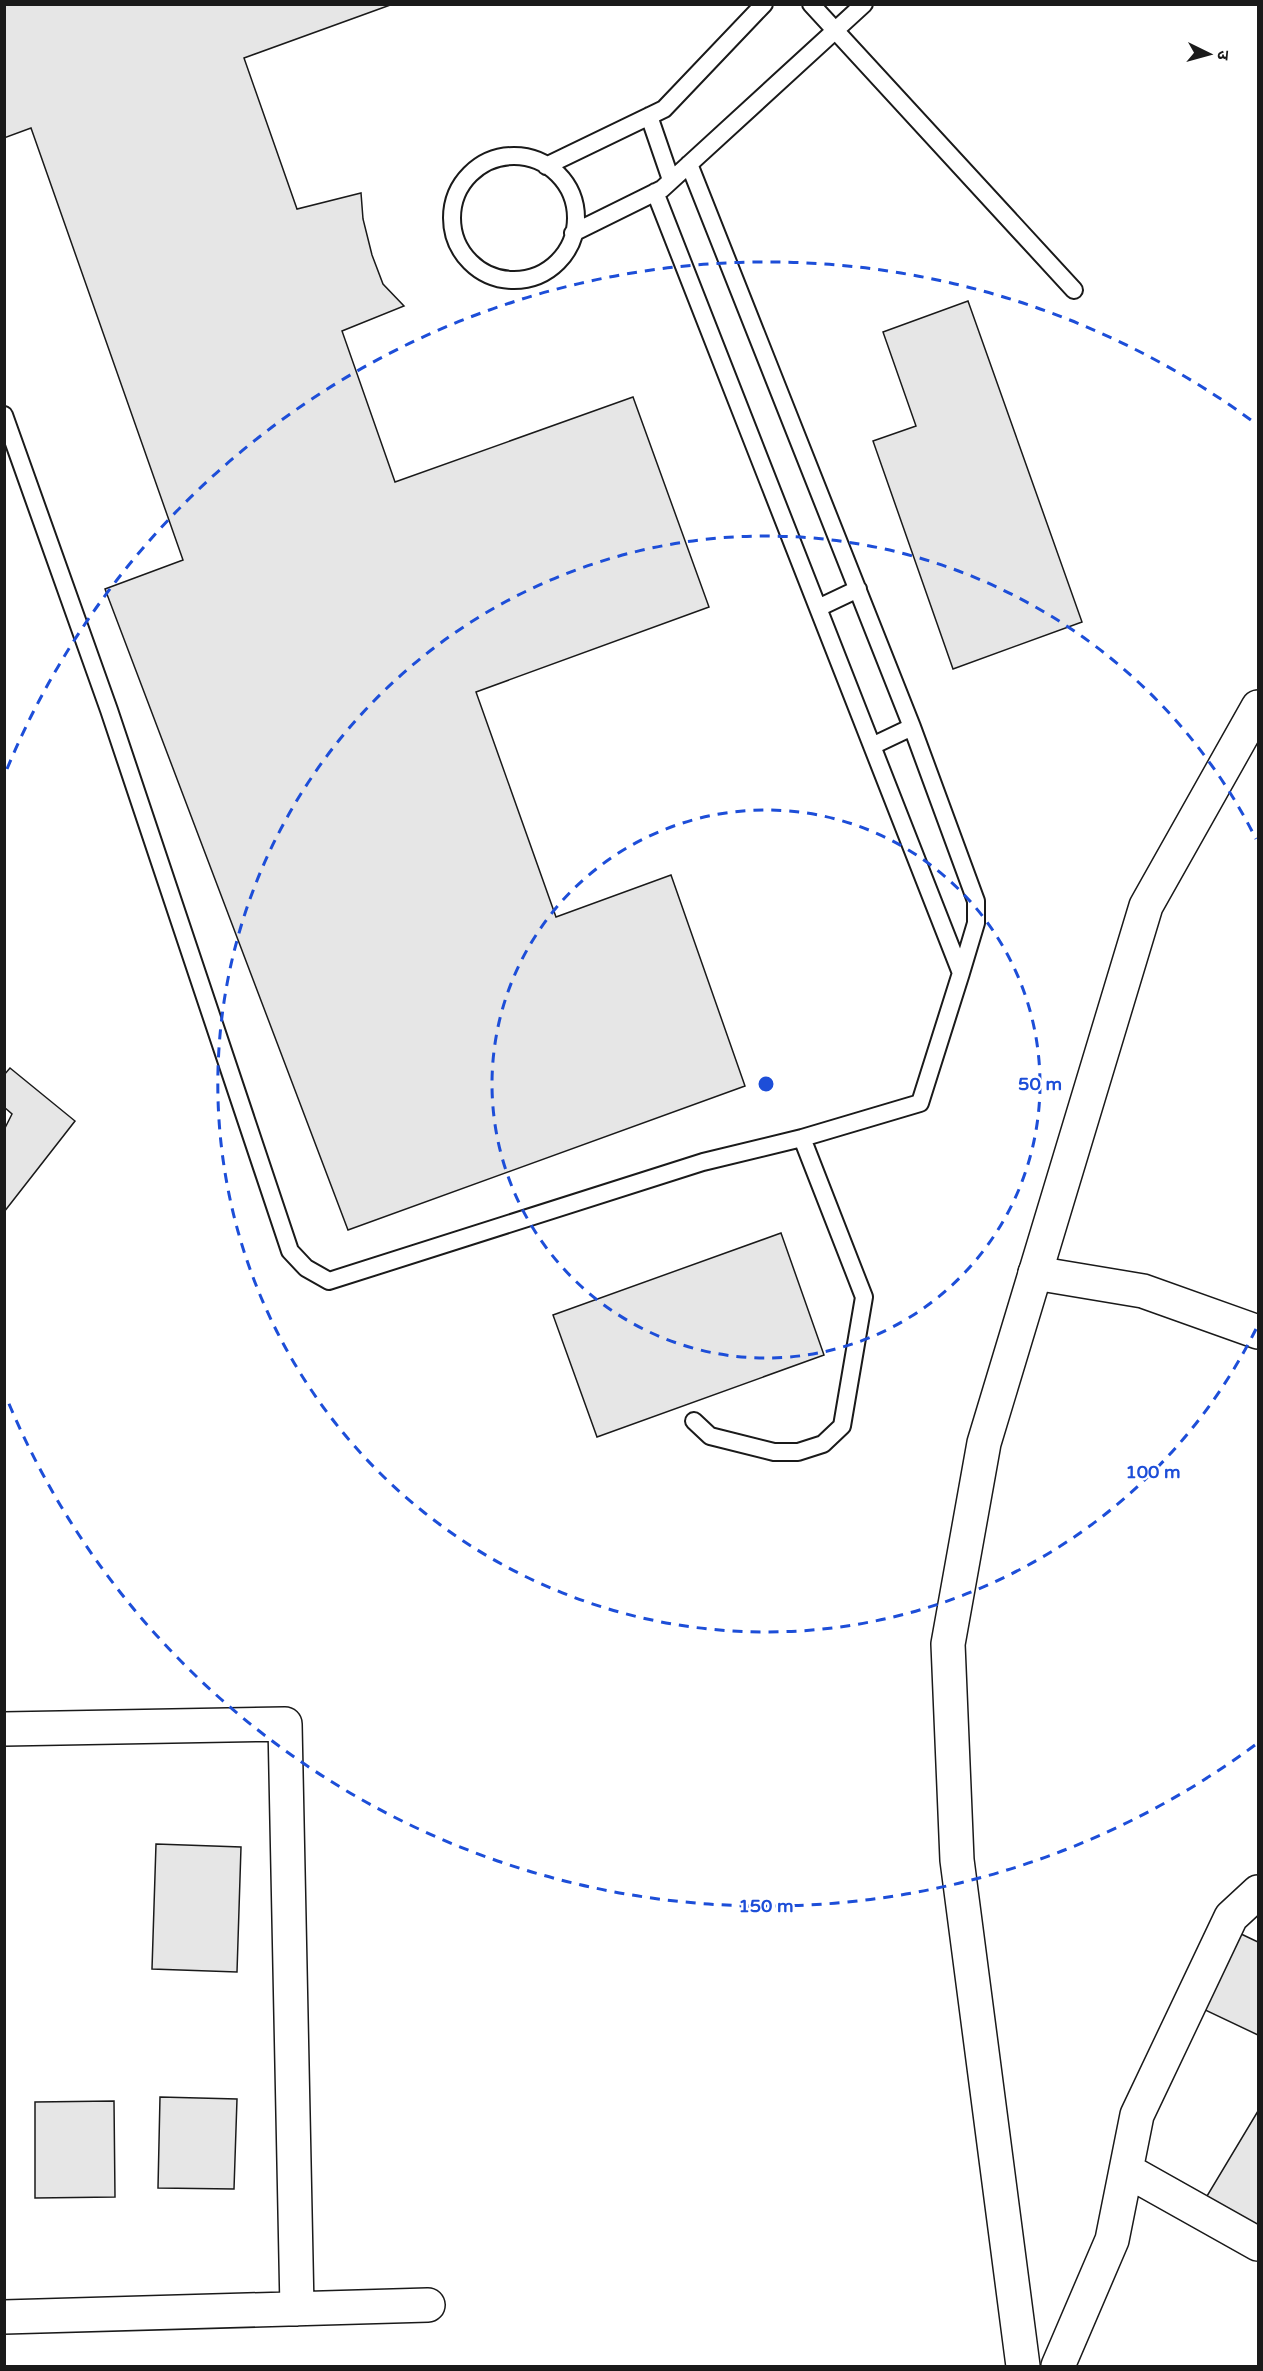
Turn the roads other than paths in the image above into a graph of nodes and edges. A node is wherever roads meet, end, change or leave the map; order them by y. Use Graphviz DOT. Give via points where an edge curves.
graph roads {
  1 [pos="764,4"];
  2 [pos="811,4"];
  3 [pos="864,4"];
  4 [pos="835,30"];
  5 [pos="649,117"];
  6 [pos="689,164"];
  7 [pos="546,166"];
  8 [pos="671,180"];
  9 [pos="655,192"];
  10 [pos="573,233"];
  11 [pos="1074,290"];
  12 [pos="4,416"];
  13 [pos="858,589"];
  14 [pos="818,608"];
  15 [pos="1258,707"];
  16 [pos="912,727"];
  17 [pos="872,746"];
  18 [pos="961,973"];
  19 [pos="802,1138"];
  20 [pos="1035,1273"];
  21 [pos="1258,1332"];
  22 [pos="694,1421"];
  23 [pos="4,1729"];
  24 [pos="1258,1892"];
  25 [pos="1126,2170"];
  26 [pos="1258,2244"];
  27 [pos="428,2305"];
  28 [pos="297,2308"];
  29 [pos="4,2317"];
  30 [pos="1023,2367"];
  31 [pos="1058,2367"];
  1 -- 5 [label="lane" via="664,109"];
  2 -- 4 [label="lane"];
  3 -- 4 [label="lane"];
  4 -- 6 [label="lane"];
  4 -- 11 [label="lane"];
  5 -- 7 [label="lane"];
  5 -- 8 [label="lane"];
  6 -- 8 [label="lane"];
  6 -- 13 [label="lane"];
  7 -- 10 [label="lane" via="567,187 574,205"];
  7 -- 10 [label="lane" via="520,156 500,157 482,164 456,194 452,214 454,236 463,255 479,270 498,279 520,280 541,275 558,262"];
  8 -- 9 [label="lane"];
  9 -- 10 [label="lane"];
  9 -- 14 [label="lane"];
  12 -- 19 [label="lane" via="113,721 290,1251 306,1268 329,1281 703,1162"];
  13 -- 14 [label="lane"];
  13 -- 16 [label="lane"];
  14 -- 17 [label="lane"];
  15 -- 20 [label="street" via="1146,906"];
  16 -- 17 [label="lane"];
  16 -- 18 [label="lane" via="976,902 976,923"];
  17 -- 18 [label="lane"];
  18 -- 19 [label="lane" via="920,1103"];
  19 -- 22 [label="lane" via="864,1297 842,1426 823,1444 798,1452 774,1452 710,1436"];
  20 -- 21 [label="street" via="1143,1291"];
  20 -- 30 [label="street" via="984,1443 948,1644 957,1860"];
  23 -- 28 [label="street" via="285,1724"];
  24 -- 25 [label="street" via="1231,1917 1137,2115"];
  25 -- 26 [label="street"];
  25 -- 31 [label="street" via="1112,2240"];
  27 -- 28 [label="street"];
  28 -- 29 [label="street"];
}
